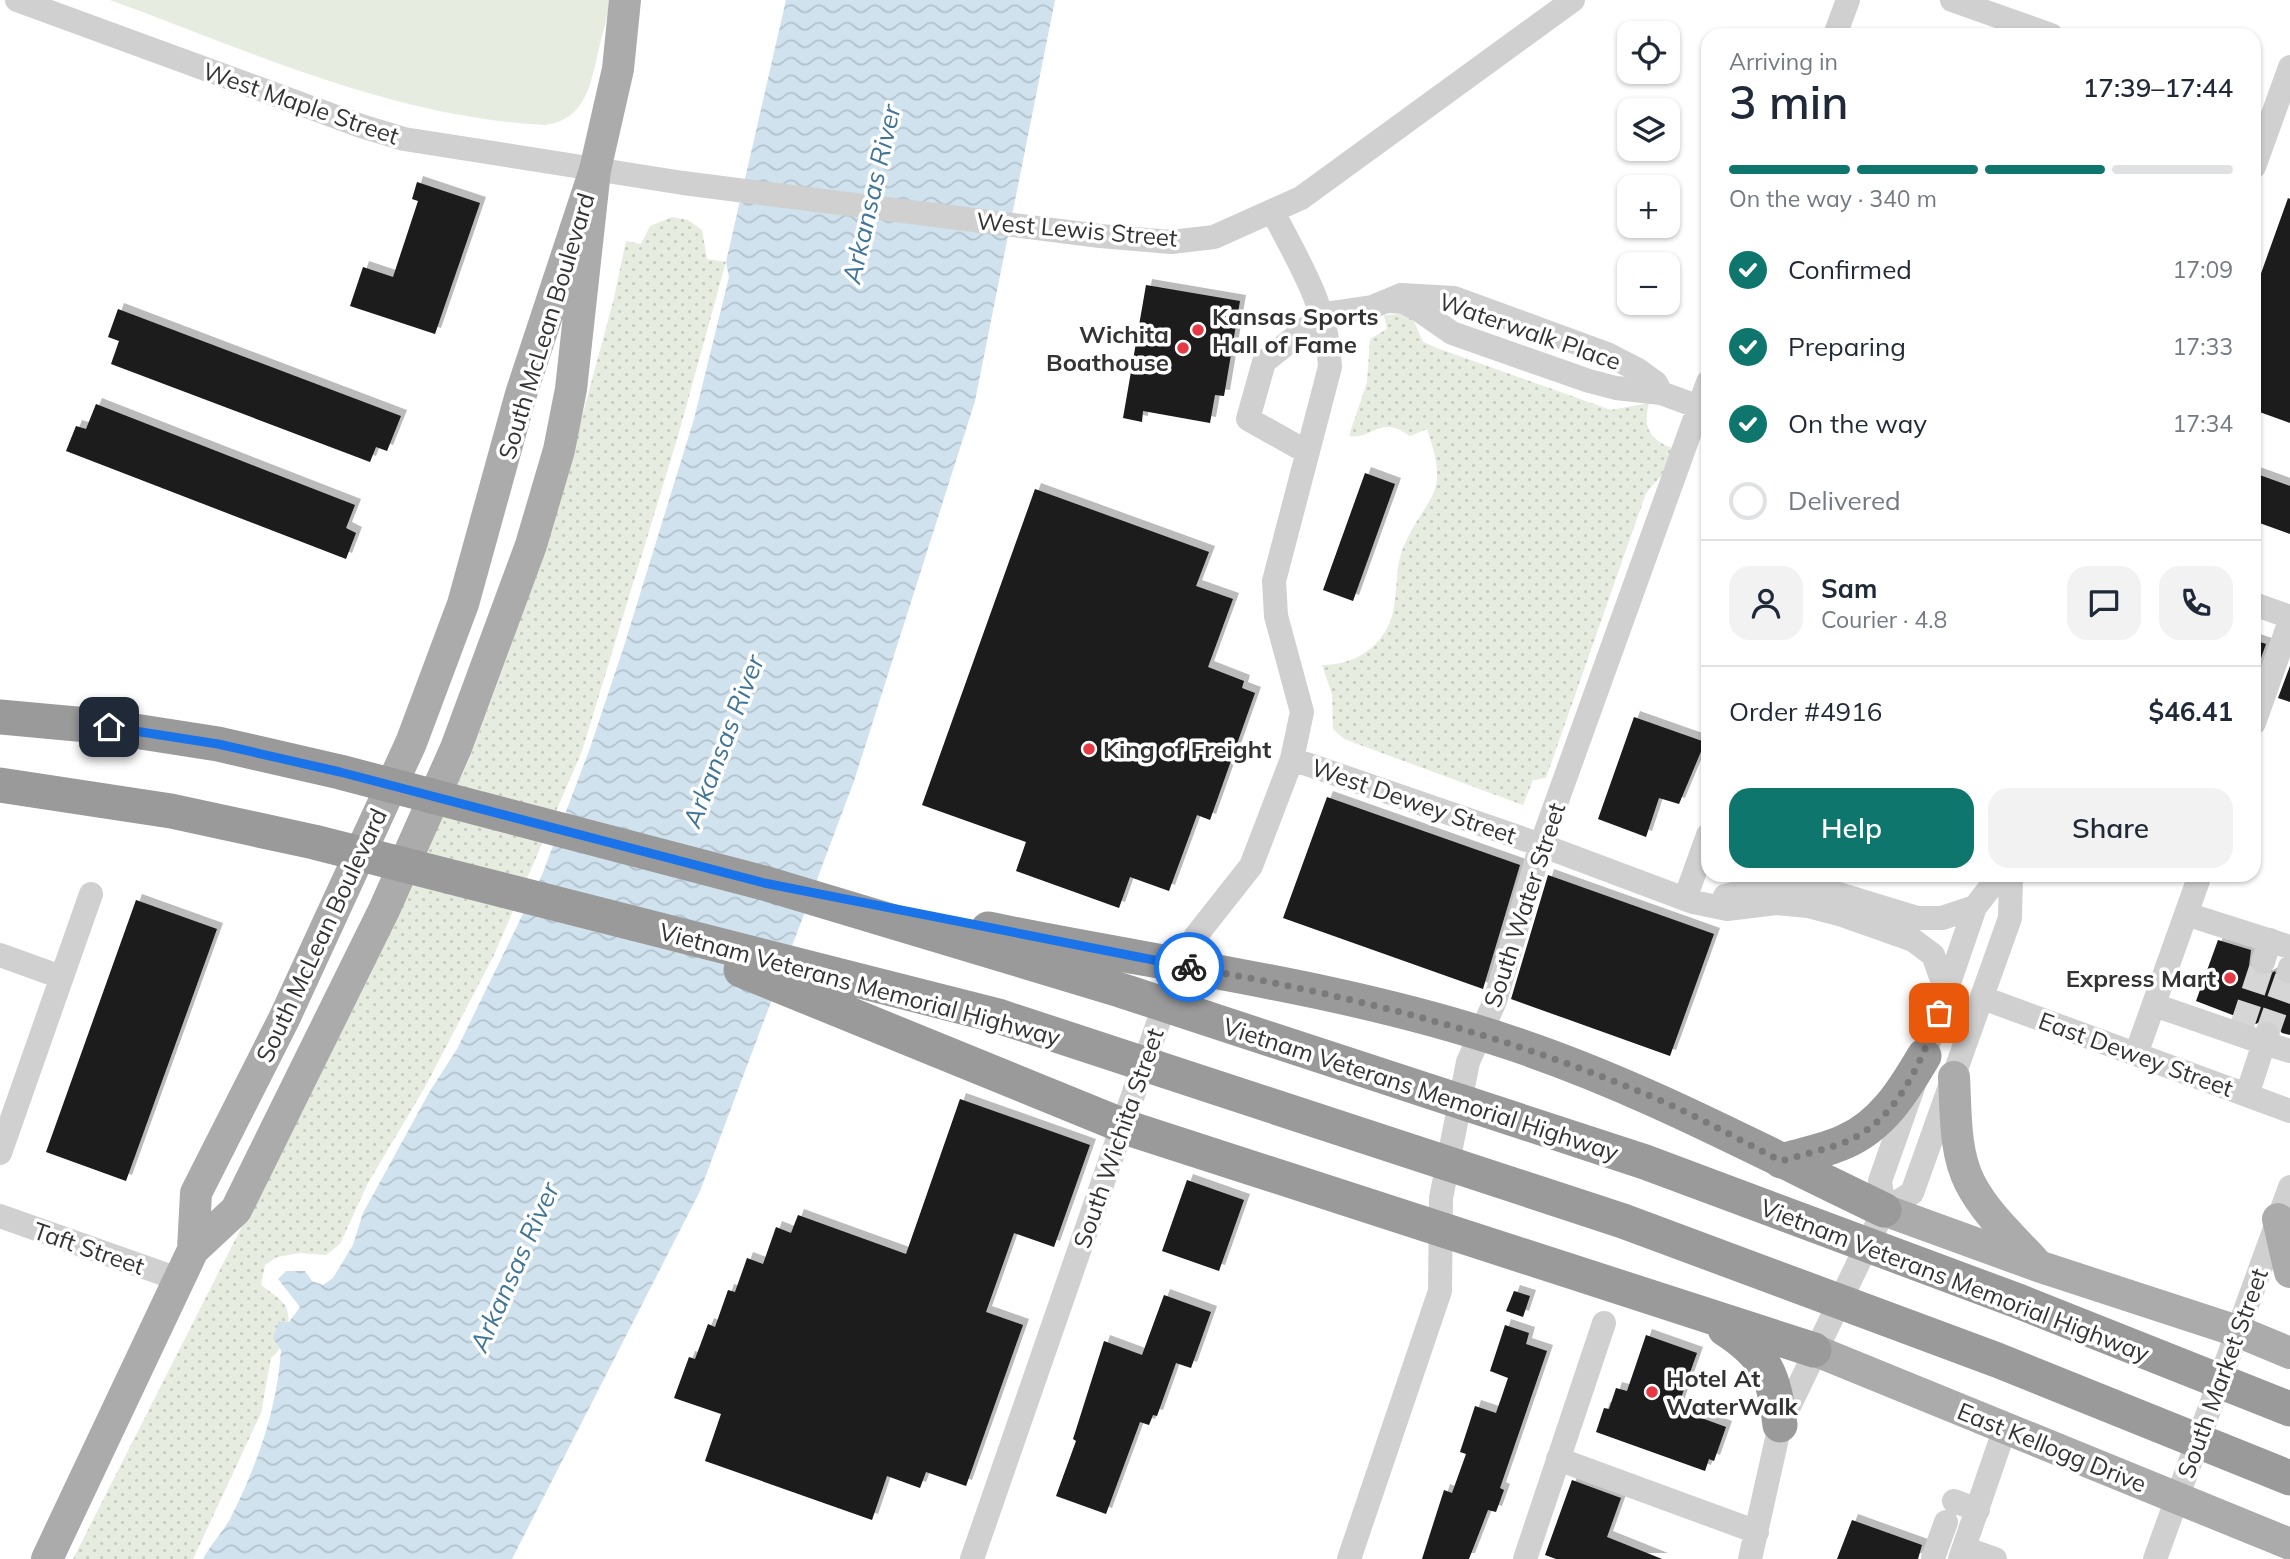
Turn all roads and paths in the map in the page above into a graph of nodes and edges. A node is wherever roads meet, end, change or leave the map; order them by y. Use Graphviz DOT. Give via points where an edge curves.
graph roads {
  1 [pos="17,0"];
  2 [pos="625,0"];
  3 [pos="1573,0"];
  4 [pos="1848,0"];
  5 [pos="1952,0"];
  6 [pos="1838,28"];
  7 [pos="2032,28"];
  8 [pos="2290,67"];
  9 [pos="2272,113"];
  10 [pos="2261,146"];
  11 [pos="595,170"];
  12 [pos="1273,212"];
  13 [pos="1389,300"];
  14 [pos="1324,314"];
  15 [pos="1661,393"];
  16 [pos="1701,401"];
  17 [pos="1699,407"];
  18 [pos="1307,452"];
  19 [pos="2261,607"];
  20 [pos="2290,619"];
  21 [pos="2261,703"];
  22 [pos="0,717"];
  23 [pos="1292,759"];
  24 [pos="0,785"];
  25 [pos="1541,845"];
  26 [pos="1701,859"];
  27 [pos="1769,882"];
  28 [pos="1800,882"];
  29 [pos="1994,882"];
  30 [pos="2011,882"];
  31 [pos="2197,882"];
  32 [pos="764,883"];
  33 [pos="1733,885"];
  34 [pos="91,894"];
  35 [pos="1689,901"];
  36 [pos="1975,906"];
  37 [pos="2186,914"];
  38 [pos="624,922"];
  39 [pos="2274,950"];
  40 [pos="0,955"];
  41 [pos="61,977"];
  42 [pos="1946,991"];
  43 [pos="1983,998"];
  44 [pos="2154,1006"];
  45 [pos="2265,1039"];
  46 [pos="2290,1051"];
  47 [pos="2136,1054"];
  48 [pos="1924,1056"];
  49 [pos="1954,1077"];
  50 [pos="2247,1095"];
  51 [pos="2290,1111"];
  52 [pos="0,1153"];
  53 [pos="1781,1161"];
  54 [pos="2290,1187"];
  55 [pos="1884,1210"];
  56 [pos="0,1216"];
  57 [pos="2278,1219"];
  58 [pos="193,1250"];
  59 [pos="2038,1266"];
  60 [pos="2290,1272"];
  61 [pos="178,1279"];
  62 [pos="1704,1315"];
  63 [pos="1604,1323"];
  64 [pos="2237,1331"];
  65 [pos="1814,1350"];
  66 [pos="2290,1353"];
  67 [pos="2290,1409"];
  68 [pos="1780,1425"];
  69 [pos="2004,1428"];
  70 [pos="1558,1459"];
  71 [pos="2290,1478"];
  72 [pos="2176,1498"];
  73 [pos="1978,1510"];
  74 [pos="1947,1518"];
  75 [pos="1757,1532"];
  76 [pos="2290,1544"];
  77 [pos="1962,1553"];
  78 [pos="1933,1558"];
  79 [pos="47,1559"];
  80 [pos="972,1559"];
  81 [pos="1349,1559"];
  82 [pos="1525,1559"];
  83 [pos="1750,1559"];
  84 [pos="1940,1559"];
  85 [pos="1995,1559"];
  86 [pos="2154,1559"];
  1 -- 11 [label="street, West Maple Street" via="404,139"];
  2 -- 11 [label="main road" via="618,69"];
  3 -- 12 [label="street, West Lewis Street" via="1301,198"];
  4 -- 6 [label="street"];
  5 -- 7 [label="street"];
  8 -- 9 [label="street"];
  9 -- 10 [label="street"];
  11 -- 12 [label="street, West Lewis Street" via="1171,242 1214,237"];
  11 -- 58 [label="main road, South McLean Boulevard" via="521,394 463,604 435,680 411,743 284,1019 196,1193"];
  11 -- 58 [label="main road, South McLean Boulevard" via="571,389 561,438 531,545 492,655 384,910 236,1210"];
  12 -- 14 [label="street, South Wichita Street"];
  13 -- 14 [label="street, Waterwalk Place"];
  13 -- 15 [label="street, Waterwalk Place" via="1403,302 1452,333 1589,381"];
  13 -- 15 [label="street, Waterwalk Place" via="1401,295 1454,298 1607,354 1656,383"];
  14 -- 18 [label="street, South Wichita Street" via="1330,367"];
  14 -- 18 [label="street" via="1264,362 1248,419"];
  15 -- 17 [label="street, Waterwalk Place"];
  16 -- 17 [label="street, South Water Street"];
  17 -- 25 [label="street, South Water Street"];
  18 -- 23 [label="street, South Wichita Street" via="1274,581 1276,615 1302,712"];
  19 -- 20 [label="street"];
  20 -- 21 [label="street"];
  22 -- 32 [label="highway, Vietnam Veterans Memorial Highway" via="218,744"];
  23 -- 25 [label="street, West Dewey Street"];
  23 -- 80 [label="street, South Wichita Street" via="1251,866 1195,937 1172,984"];
  24 -- 38 [label="highway, Vietnam Veterans Memorial Highway" via="171,811 314,842"];
  25 -- 35 [label="street, West Dewey Street"];
  25 -- 81 [label="street, South Water Street" via="1495,1001 1468,1062 1453,1126 1441,1198 1440,1291"];
  26 -- 35 [label="street"];
  27 -- 33 [label="street"];
  28 -- 36 [label="street" via="1917,918 1942,918"];
  29 -- 36 [label="street"];
  30 -- 43 [label="street" via="2010,918"];
  31 -- 37 [label="street"];
  32 -- 53 [label="highway" via="1366,1002 1508,1042 1645,1094"];
  32 -- 67 [label="highway, Vietnam Veterans Memorial Highway" via="1120,990 1645,1162 2018,1301"];
  33 -- 35 [label="street"];
  34 -- 41 [label="street"];
  35 -- 42 [label="street, West Dewey Street" via="1727,909 1776,903 1842,915 1913,940 1933,955"];
  36 -- 42 [label="street"];
  37 -- 39 [label="street"];
  37 -- 44 [label="street"];
  38 -- 62 [label="highway" via="1130,1129"];
  38 -- 71 [label="highway, Vietnam Veterans Memorial Highway" via="999,1016 1623,1221 1997,1360"];
  40 -- 41 [label="street"];
  41 -- 52 [label="street"];
  42 -- 48 [label="street"];
  43 -- 47 [label="street, East Dewey Street"];
  43 -- 49 [label="street"];
  44 -- 45 [label="street"];
  44 -- 47 [label="street"];
  45 -- 46 [label="street"];
  45 -- 50 [label="street"];
  47 -- 50 [label="street, East Dewey Street"];
  48 -- 53 [label="highway" via="1880,1118 1846,1142"];
  48 -- 55 [label="street" via="1880,1181"];
  49 -- 55 [label="street" via="1912,1194"];
  49 -- 59 [label="main road" via="1957,1137 1969,1181 1986,1209"];
  50 -- 51 [label="street, East Dewey Street"];
  53 -- 55 [label="highway"];
  54 -- 57 [label="street, South Market Street"];
  55 -- 59 [label="main road"];
  55 -- 65 [label="street"];
  56 -- 61 [label="street, Taft Street"];
  57 -- 60 [label="main road"];
  57 -- 64 [label="street, South Market Street"];
  58 -- 61 [label="main road, South McLean Boulevard"];
  59 -- 64 [label="main road"];
  61 -- 79 [label="main road, South McLean Boulevard"];
  62 -- 65 [label="highway"];
  62 -- 68 [label="highway" via="1749,1345 1768,1367"];
  63 -- 70 [label="street"];
  64 -- 66 [label="main road"];
  64 -- 72 [label="street, South Market Street"];
  65 -- 68 [label="street"];
  65 -- 69 [label="main road, East Kellogg Drive"];
  68 -- 75 [label="street"];
  69 -- 72 [label="main road, East Kellogg Drive"];
  69 -- 73 [label="street"];
  70 -- 75 [label="street"];
  70 -- 82 [label="street"];
  72 -- 76 [label="main road, East Kellogg Drive"];
  72 -- 86 [label="street, South Market Street"];
  73 -- 74 [label="street"];
  73 -- 77 [label="street"];
  74 -- 78 [label="street"];
  74 -- 84 [label="street"];
  75 -- 83 [label="street"];
  77 -- 85 [label="street"];
}
